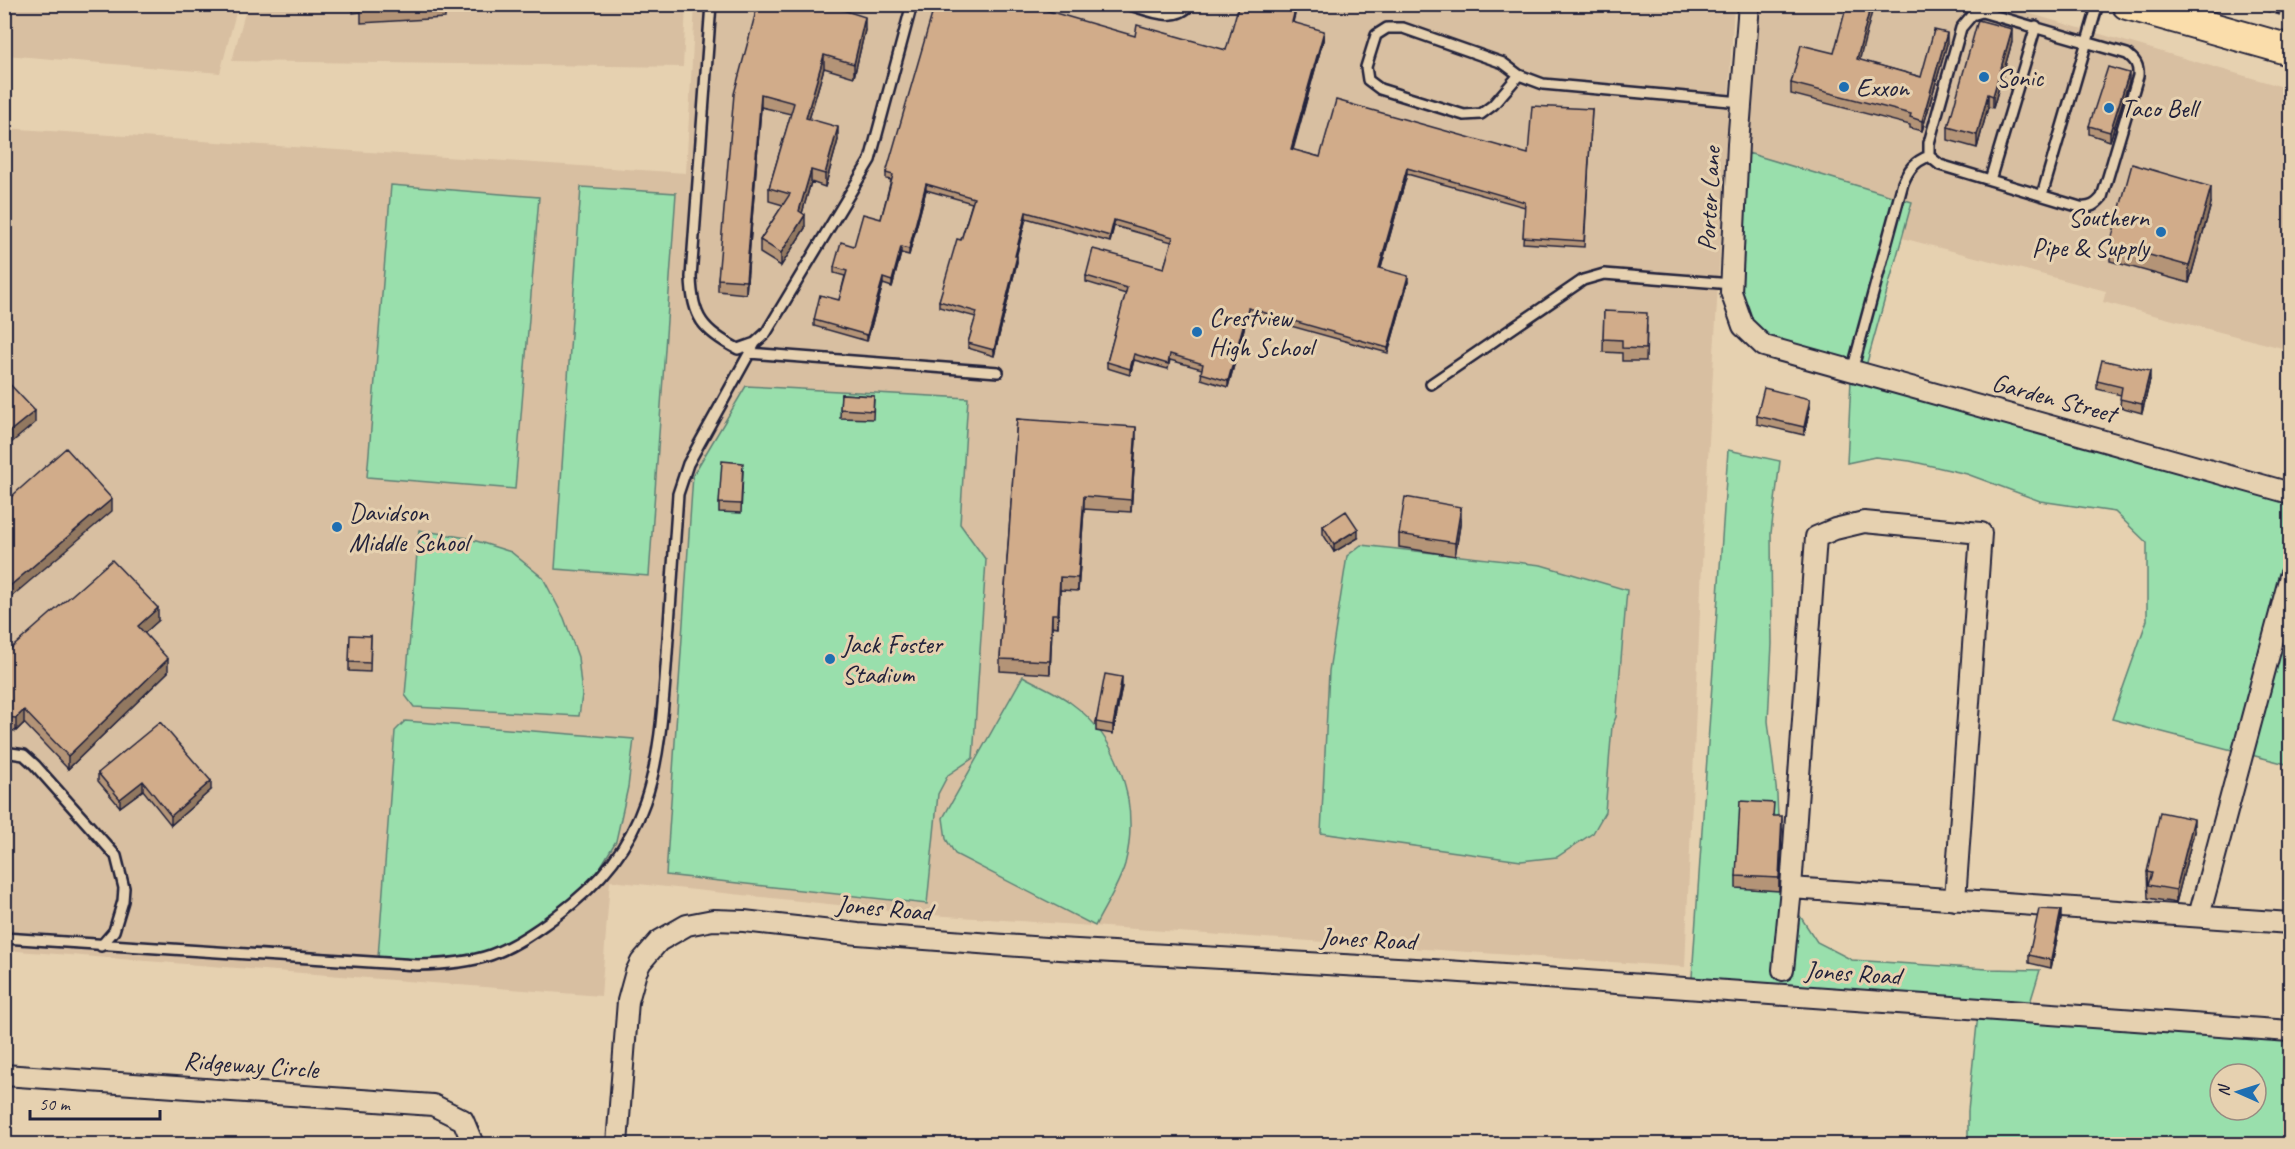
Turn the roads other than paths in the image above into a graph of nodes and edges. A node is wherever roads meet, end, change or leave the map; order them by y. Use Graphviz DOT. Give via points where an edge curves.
graph roads {
  1 [pos="711,4"];
  2 [pos="912,4"];
  3 [pos="1127,4"];
  4 [pos="1191,4"];
  5 [pos="1749,4"];
  6 [pos="2098,4"];
  7 [pos="2127,4"];
  8 [pos="2036,26"];
  9 [pos="2087,42"];
  10 [pos="2290,50"];
  11 [pos="1519,75"];
  12 [pos="1741,102"];
  13 [pos="1929,156"];
  14 [pos="1990,180"];
  15 [pos="2042,195"];
  16 [pos="1732,284"];
  17 [pos="755,343"];
  18 [pos="749,353"];
  19 [pos="1803,357"];
  20 [pos="1852,371"];
  21 [pos="998,372"];
  22 [pos="1431,384"];
  23 [pos="2290,493"];
  24 [pos="2290,576"];
  25 [pos="4,752"];
  26 [pos="1791,888"];
  27 [pos="1955,900"];
  28 [pos="2199,916"];
  29 [pos="2290,923"];
  30 [pos="4,938"];
  31 [pos="101,946"];
  32 [pos="1783,970"];
  33 [pos="2290,1032"];
  34 [pos="4,1075"];
  35 [pos="473,1144"];
  36 [pos="617,1144"];
  1 -- 17 [label="lane" via="692,297 699,319 716,338 738,349"];
  2 -- 17 [label="lane" via="870,160 766,333"];
  3 -- 4 [label="lane" via="1165,15 1187,9"];
  5 -- 12 [label="street, Porter Lane"];
  6 -- 9 [label="lane"];
  7 -- 10 [label="main road"];
  8 -- 9 [label="lane"];
  8 -- 13 [label="lane" via="1982,12 1965,20 1929,142"];
  8 -- 14 [label="lane"];
  9 -- 15 [label="lane"];
  9 -- 15 [label="lane" via="2127,54 2139,68 2138,76 2102,197 2088,207"];
  11 -- 11 [label="lane" via="1503,63 1403,28 1387,28 1376,35 1366,67 1368,80 1380,89 1464,115 1481,114"];
  11 -- 12 [label="lane" via="1543,84"];
  12 -- 16 [label="street, Porter Lane"];
  13 -- 14 [label="lane" via="1940,165"];
  13 -- 20 [label="lane" via="1917,160 1903,183"];
  14 -- 15 [label="lane"];
  16 -- 19 [label="street, Porter Lane" via="1737,311 1750,334 1764,346"];
  16 -- 22 [label="lane" via="1604,274 1588,278"];
  17 -- 18 [label="lane"];
  18 -- 21 [label="lane"];
  18 -- 31 [label="lane" via="688,464 678,494 662,734 650,790 625,845 591,888 525,939 489,957 455,965"];
  19 -- 20 [label="street, Garden Street"];
  20 -- 23 [label="street, Garden Street"];
  24 -- 28 [label="street"];
  25 -- 31 [label="lane" via="24,755 35,765 116,856 123,901 114,931"];
  26 -- 27 [label="street"];
  26 -- 27 [label="street" via="1816,537 1864,522 1981,533"];
  26 -- 32 [label="street"];
  27 -- 28 [label="street"];
  28 -- 29 [label="street"];
  30 -- 31 [label="lane"];
  33 -- 36 [label="street, Jones Road" via="1445,971 1059,949 713,920 687,925 659,941 636,972 628,1001"];
  34 -- 35 [label="street, Ridgeway Circle" via="433,1105 463,1120"];
}
